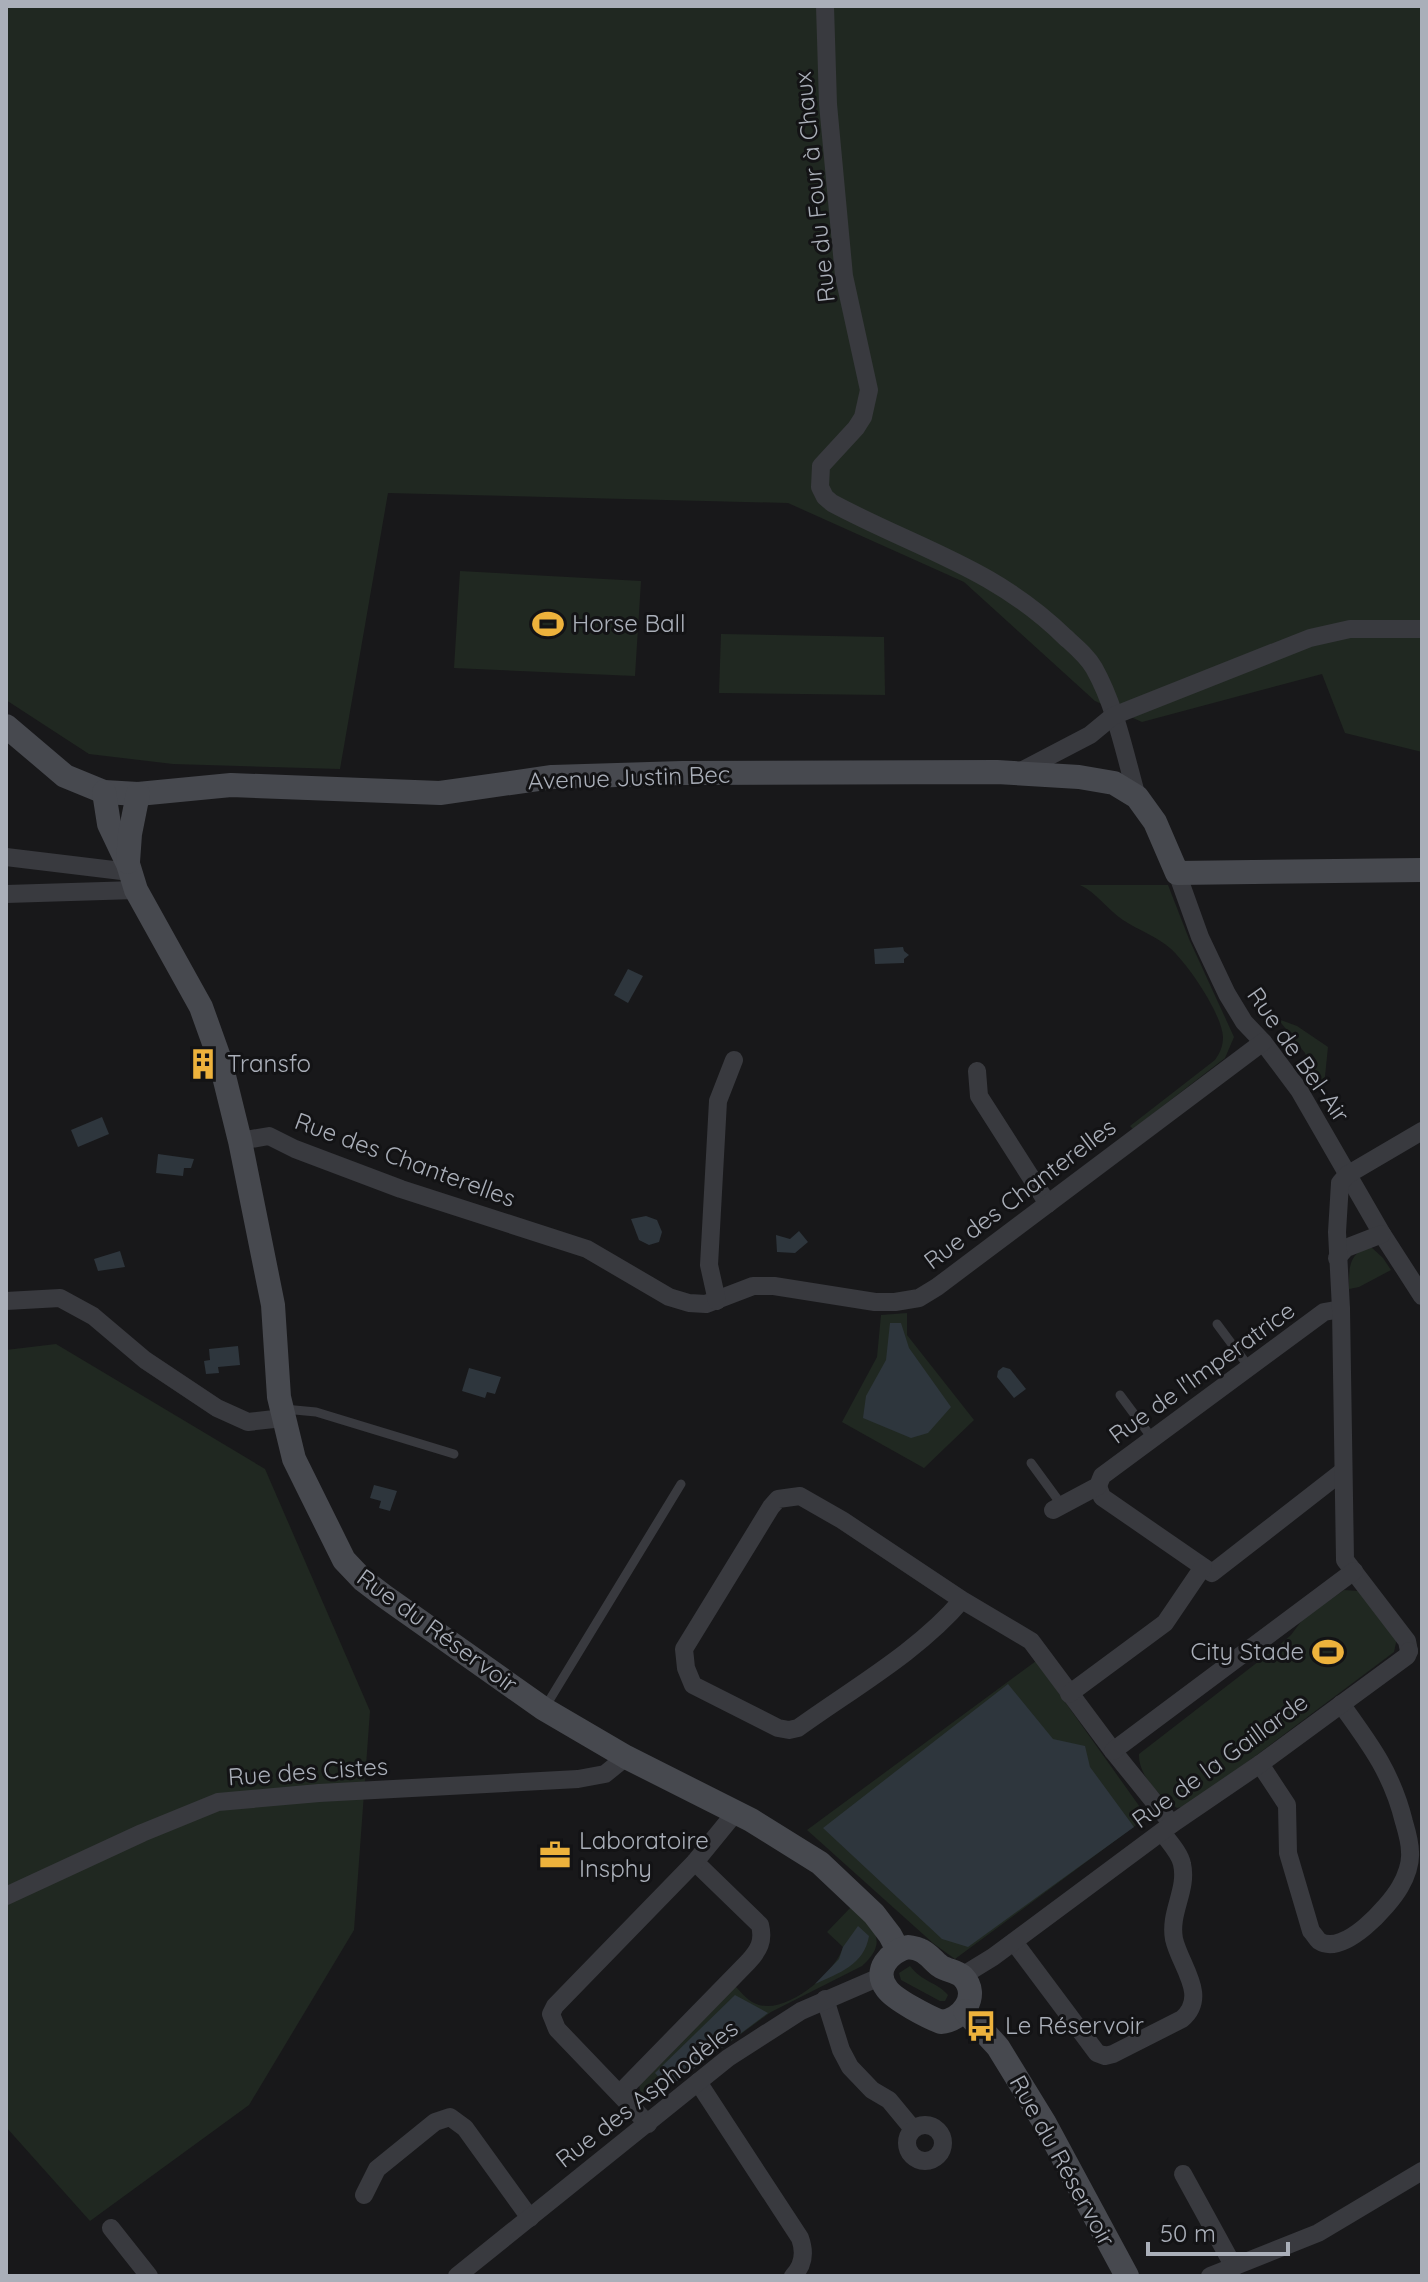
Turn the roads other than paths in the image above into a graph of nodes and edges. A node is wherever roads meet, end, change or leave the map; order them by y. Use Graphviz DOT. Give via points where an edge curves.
graph roads {
  1 [pos="825,6"];
  2 [pos="1422,629"];
  3 [pos="1113,716"];
  4 [pos="6,726"];
  5 [pos="1019,772"];
  6 [pos="104,792"];
  7 [pos="138,794"];
  8 [pos="1137,797"];
  9 [pos="6,857"];
  10 [pos="1422,870"];
  11 [pos="1177,873"];
  12 [pos="131,875"];
  13 [pos="6,894"];
  14 [pos="1263,1042"];
  15 [pos="734,1060"];
  16 [pos="977,1071"];
  17 [pos="1422,1131"];
  18 [pos="240,1141"];
  19 [pos="1347,1175"];
  20 [pos="1048,1204"];
  21 [pos="1382,1234"];
  22 [pos="1337,1258"];
  23 [pos="1422,1296"];
  24 [pos="6,1301"];
  25 [pos="717,1301"];
  26 [pos="1341,1309"];
  27 [pos="1217,1324"];
  28 [pos="1249,1367"];
  29 [pos="1120,1395"];
  30 [pos="282,1414"];
  31 [pos="1152,1438"];
  32 [pos="454,1454"];
  33 [pos="1031,1463"];
  34 [pos="1343,1471"];
  35 [pos="681,1484"];
  36 [pos="1098,1486"];
  37 [pos="1057,1507"];
  38 [pos="1203,1567"];
  39 [pos="1354,1571"];
  40 [pos="962,1600"];
  41 [pos="1416,1652"];
  42 [pos="1069,1694"];
  43 [pos="1341,1704"];
  44 [pos="544,1709"];
  45 [pos="1113,1751"];
  46 [pos="626,1757"];
  47 [pos="1260,1764"];
  48 [pos="735,1813"];
  49 [pos="1167,1828"];
  50 [pos="695,1862"];
  51 [pos="6,1896"];
  52 [pos="1014,1942"];
  53 [pos="898,1950"];
  54 [pos="882,1976"];
  55 [pos="962,1976"];
  56 [pos="825,1999"];
  57 [pos="965,2011"];
  58 [pos="698,2082"];
  59 [pos="620,2093"];
  60 [pos="648,2124"];
  61 [pos="913,2129"];
  62 [pos="1422,2171"];
  63 [pos="1183,2174"];
  64 [pos="364,2195"];
  65 [pos="530,2218"];
  66 [pos="111,2228"];
  67 [pos="1234,2267"];
  68 [pos="149,2276"];
  69 [pos="457,2276"];
  70 [pos="793,2276"];
  71 [pos="1127,2276"];
  72 [pos="1210,2276"];
  1 -- 3 [label="street, Rue du Four à Chaux" via="844,276 869,390 863,417 821,466 820,487 832,503 983,574 1027,602 1092,665"];
  2 -- 3 [label="street" via="1350,629 1310,638"];
  3 -- 5 [label="street" via="1090,735"];
  3 -- 8 [label="street, Rue du Four à Chaux"];
  4 -- 6 [label="street, Avenue Justin Bec" via="65,776"];
  5 -- 7 [label="street, Avenue Justin Bec" via="682,773 552,777 440,793 231,785"];
  5 -- 8 [label="street, Avenue Justin Bec" via="1114,783"];
  6 -- 7 [label="street, Avenue Justin Bec"];
  6 -- 12 [label="street, Rue du Réservoir" via="109,824"];
  7 -- 12 [label="street" via="130,834"];
  8 -- 11 [label="street" via="1155,822"];
  9 -- 12 [label="street"];
  10 -- 11 [label="street"];
  11 -- 14 [label="street, Rue de Bel-Air" via="1227,994"];
  12 -- 13 [label="street"];
  12 -- 18 [label="street, Rue du Réservoir" via="211,1030"];
  14 -- 19 [label="street, Rue de Bel-Air" via="1299,1090"];
  14 -- 20 [label="street, Rue des Chanterelles"];
  15 -- 25 [label="street" via="718,1101 709,1265"];
  16 -- 20 [label="street" via="979,1096"];
  17 -- 19 [label="street"];
  18 -- 25 [label="street, Rue des Chanterelles" via="269,1136 401,1189 587,1249 669,1297"];
  18 -- 30 [label="street, Rue du Réservoir" via="273,1305"];
  19 -- 21 [label="street, Rue de Bel-Air"];
  19 -- 22 [label="street, Rue de la Gaillarde" via="1340,1183"];
  20 -- 25 [label="street, Rue des Chanterelles" via="919,1298 875,1302 753,1286"];
  21 -- 22 [label="street" via="1356,1243"];
  21 -- 23 [label="street, Rue de Bel-Air"];
  22 -- 26 [label="street, Rue de la Gaillarde"];
  24 -- 30 [label="street" via="60,1298 93,1316 145,1360 217,1408 248,1422"];
  26 -- 28 [label="street, Rue de l'Imperatrice" via="1324,1312"];
  26 -- 34 [label="street, Rue de la Gaillarde"];
  27 -- 28 [label="lane"];
  28 -- 31 [label="street, Rue de l'Imperatrice"];
  29 -- 31 [label="lane"];
  30 -- 32 [label="lane" via="316,1412"];
  30 -- 44 [label="street, Rue du Réservoir" via="294,1459 353,1571"];
  31 -- 36 [label="street, Rue de l'Imperatrice" via="1102,1476"];
  33 -- 37 [label="lane"];
  34 -- 38 [label="street" via="1212,1573"];
  34 -- 39 [label="street, Rue de la Gaillarde" via="1345,1560"];
  35 -- 44 [label="lane"];
  36 -- 37 [label="street, Rue de l'Imperatrice"];
  36 -- 38 [label="street" via="1102,1497"];
  38 -- 42 [label="street" via="1165,1623"];
  39 -- 41 [label="street, Rue de la Gaillarde"];
  39 -- 45 [label="street"];
  40 -- 40 [label="street" via="800,1496 778,1499 684,1649 686,1668 693,1685 778,1728 798,1728 872,1676"];
  40 -- 42 [label="street" via="1031,1641"];
  41 -- 43 [label="street, Rue de la Gaillarde"];
  42 -- 45 [label="street"];
  43 -- 47 [label="street, Rue de la Gaillarde"];
  43 -- 47 [label="street" via="1387,1771 1411,1851 1402,1885 1360,1932 1346,1940 1320,1941 1311,1931 1291,1867 1287,1805"];
  44 -- 46 [label="street, Rue du Réservoir"];
  45 -- 49 [label="street"];
  46 -- 48 [label="street, Rue du Réservoir"];
  46 -- 51 [label="street, Rue des Cistes" via="605,1774 578,1779 218,1802"];
  47 -- 49 [label="street, Rue de la Gaillarde"];
  48 -- 50 [label="street"];
  48 -- 53 [label="street, Rue du Réservoir" via="820,1863 874,1914"];
  49 -- 52 [label="street, Rue de la Gaillarde"];
  49 -- 52 [label="street" via="1182,1861 1173,1928 1195,2001 1182,2019 1113,2054 1097,2053"];
  50 -- 59 [label="street" via="760,1925 763,1936 748,1962"];
  50 -- 59 [label="street" via="551,2014 557,2029"];
  52 -- 55 [label="street, Rue de la Gaillarde"];
  53 -- 54 [label="street" via="885,1962"];
  53 -- 55 [label="street" via="919,1948"];
  54 -- 56 [label="street, Rue des Asphodèles"];
  54 -- 57 [label="street" via="892,1994 933,2019 950,2022"];
  55 -- 57 [label="street" via="969,1995"];
  56 -- 58 [label="street, Rue des Asphodèles" via="758,2037"];
  56 -- 61 [label="street" via="850,2067"];
  57 -- 71 [label="street, Rue du Réservoir" via="998,2047 1044,2122"];
  58 -- 60 [label="street, Rue des Asphodèles"];
  58 -- 70 [label="street" via="800,2238 802,2265"];
  59 -- 60 [label="street"];
  60 -- 65 [label="street, Rue des Asphodèles"];
  62 -- 67 [label="street" via="1318,2233"];
  63 -- 67 [label="street"];
  64 -- 65 [label="street" via="377,2169 435,2122 450,2117 465,2128"];
  65 -- 69 [label="street, Rue des Asphodèles"];
  66 -- 68 [label="street"];
  67 -- 72 [label="street"];
}
